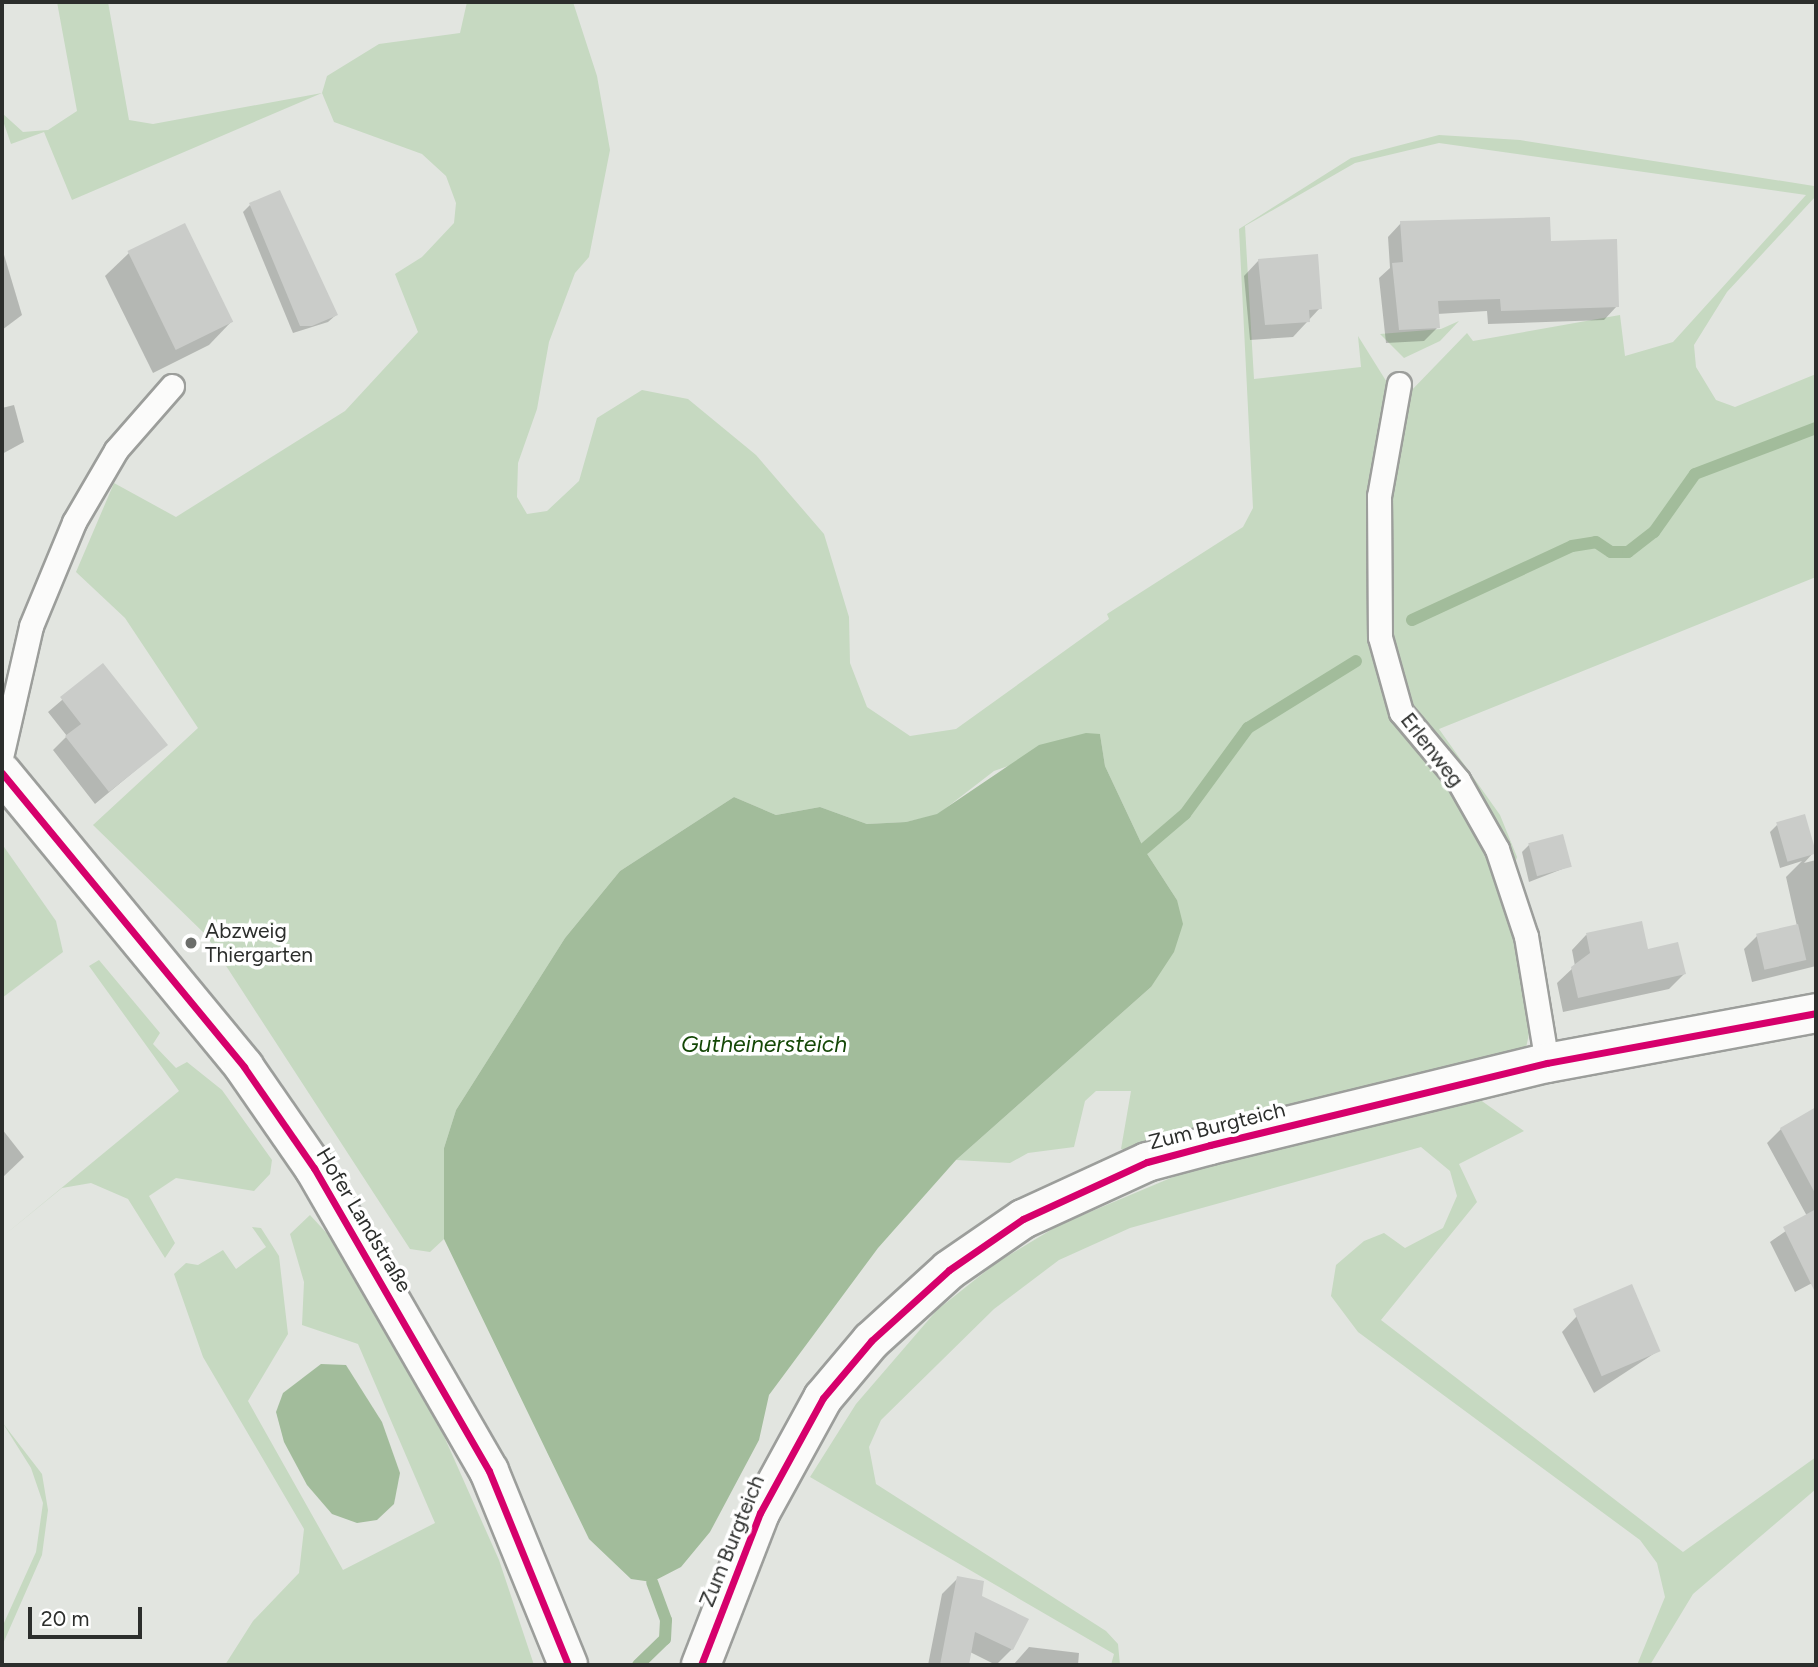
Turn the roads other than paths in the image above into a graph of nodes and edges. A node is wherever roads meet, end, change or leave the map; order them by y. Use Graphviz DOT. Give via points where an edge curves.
graph roads {
  1 [pos="1399,384"];
  2 [pos="172,386"];
  3 [pos="2,753"];
  4 [pos="2,772"];
  5 [pos="1816,1013"];
  6 [pos="1547,1063"];
  7 [pos="568,1665"];
  8 [pos="701,1665"];
  1 -- 6 [label="lane, Erlenweg" via="1379,496 1380,637 1401,712 1458,779 1497,849 1526,936"];
  2 -- 3 [label="lane" via="116,450 75,522 31,626"];
  4 -- 7 [label="street, Hofer Landstraße" via="244,1067 314,1168 489,1471"];
  5 -- 6 [label="street, Zum Burgteich"];
  6 -- 8 [label="street, Zum Burgteich" via="1147,1162 1023,1219 949,1269 871,1341 823,1398 760,1513"];
}
